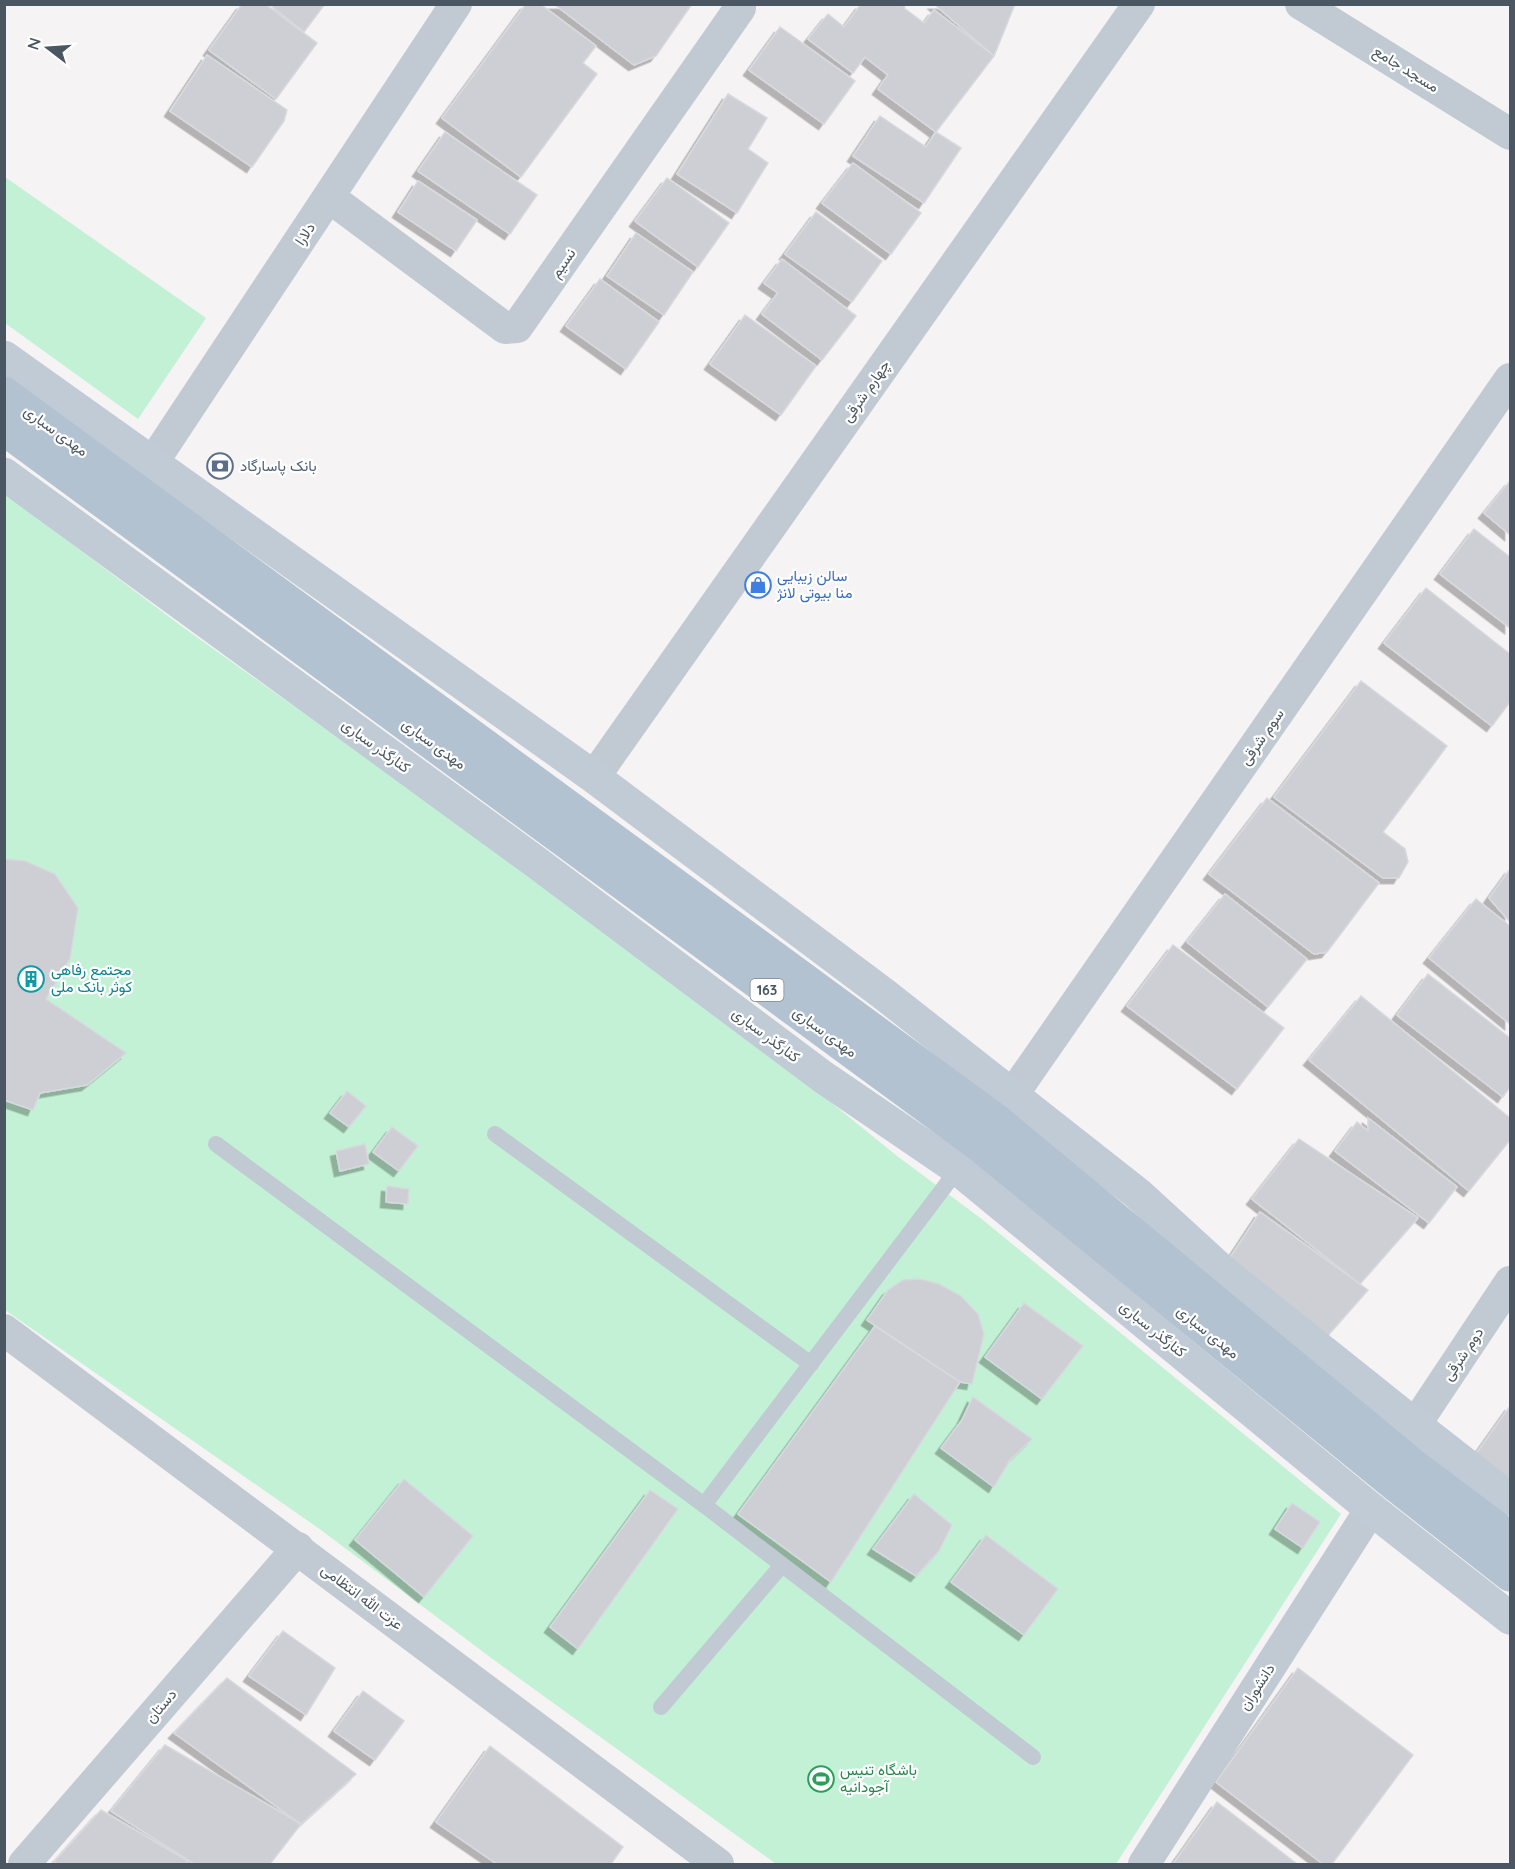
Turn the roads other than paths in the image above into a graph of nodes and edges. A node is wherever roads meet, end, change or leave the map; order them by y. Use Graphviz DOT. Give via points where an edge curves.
graph roads {
  1 [pos="456,4"];
  2 [pos="1139,4"];
  3 [pos="1300,4"];
  4 [pos="740,8"];
  5 [pos="1510,134"];
  6 [pos="329,198"];
  7 [pos="4,357"];
  8 [pos="1510,379"];
  9 [pos="4,393"];
  10 [pos="4,429"];
  11 [pos="153,462"];
  12 [pos="4,474"];
  13 [pos="594,777"];
  14 [pos="1012,1094"];
  15 [pos="495,1134"];
  16 [pos="216,1144"];
  17 [pos="958,1169"];
  18 [pos="1510,1282"];
  19 [pos="4,1330"];
  20 [pos="811,1364"];
  21 [pos="1414,1425"];
  22 [pos="1510,1499"];
  23 [pos="704,1505"];
  24 [pos="1371,1509"];
  25 [pos="1510,1538"];
  26 [pos="298,1548"];
  27 [pos="782,1565"];
  28 [pos="1510,1575"];
  29 [pos="1510,1618"];
  30 [pos="661,1707"];
  31 [pos="1033,1757"];
  32 [pos="4,1856"];
  33 [pos="19,1864"];
  34 [pos="24,1864"];
  35 [pos="718,1864"];
  36 [pos="1144,1864"];
  1 -- 6 [label="street, دلارا"];
  2 -- 13 [label="street, چهارم شرقی"];
  3 -- 5 [label="street, مسجد جامع"];
  4 -- 6 [label="street, نسیم" via="517,327 505,328"];
  6 -- 11 [label="street, دلارا"];
  7 -- 11 [label="main road"];
  8 -- 14 [label="street, سوم شرقی"];
  9 -- 25 [label="main road, مهدی سباری / 163" via="996,1120 1413,1465"];
  10 -- 28 [label="main road, مهدی سباری / 163" via="980,1146"];
  11 -- 13 [label="main road"];
  12 -- 17 [label="main road, کنارگذر سباری" via="823,1077"];
  13 -- 14 [label="main road"];
  14 -- 21 [label="main road" via="1138,1194 1221,1270"];
  15 -- 20 [label="lane"];
  16 -- 23 [label="lane"];
  17 -- 20 [label="lane"];
  17 -- 24 [label="main road, کنارگذر سباری"];
  18 -- 21 [label="street, دوم شرقی"];
  19 -- 26 [label="street, عزت الله انتظامی"];
  20 -- 23 [label="lane"];
  21 -- 22 [label="main road"];
  23 -- 27 [label="lane"];
  24 -- 29 [label="main road, کنارگذر سباری"];
  24 -- 36 [label="street, دانشوران"];
  26 -- 34 [label="street, دستان"];
  26 -- 35 [label="street, عزت الله انتظامی"];
  27 -- 30 [label="lane"];
  27 -- 31 [label="lane"];
  32 -- 33 [label="street"];
}
